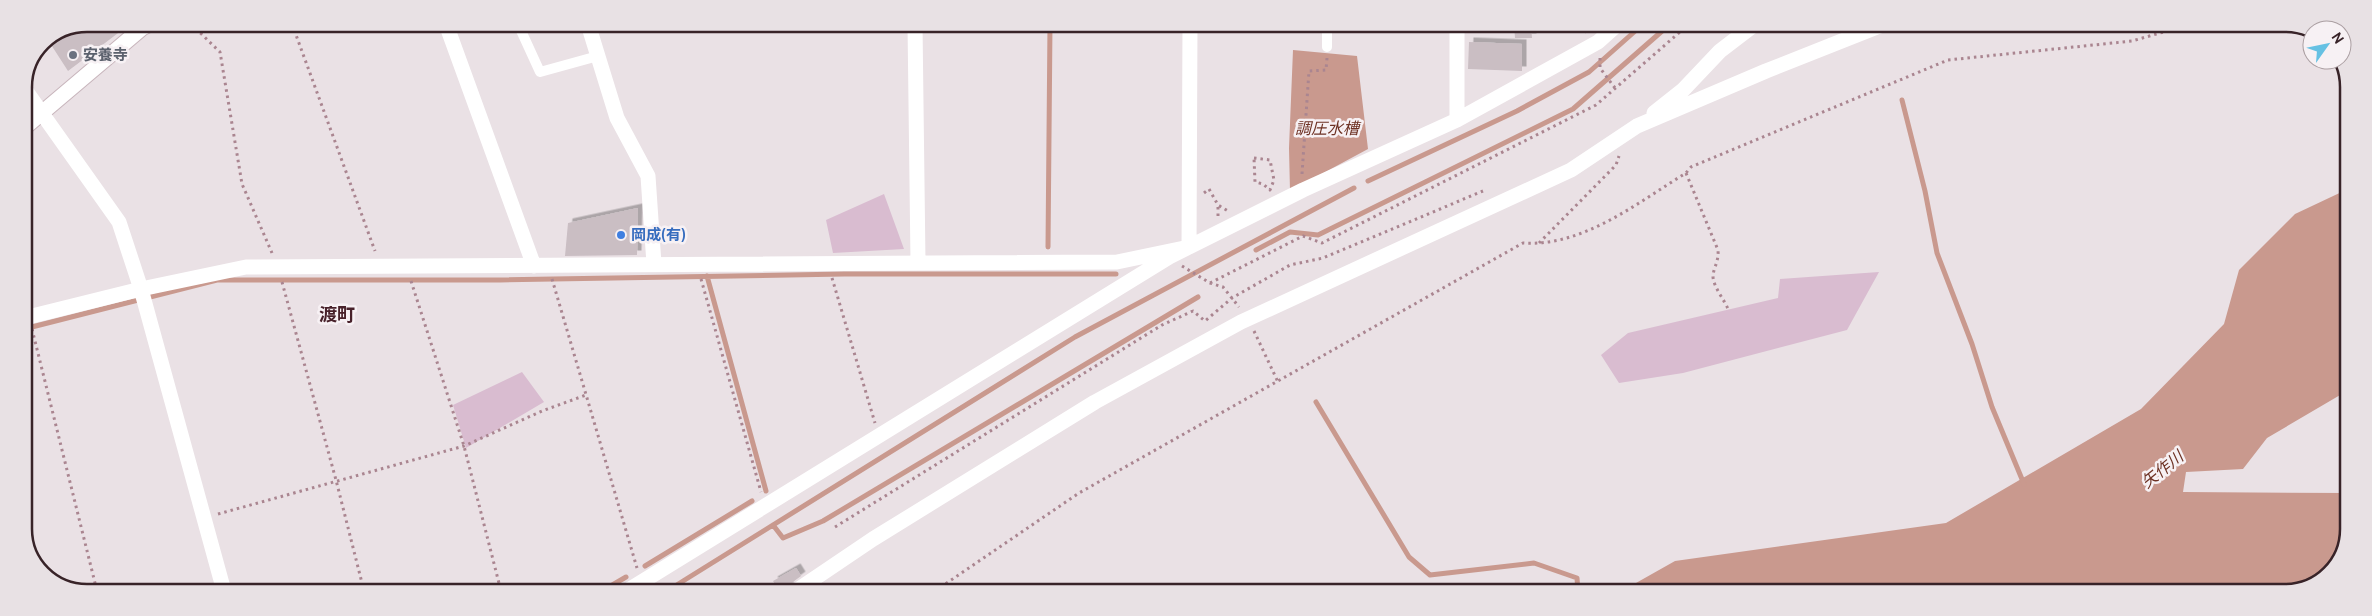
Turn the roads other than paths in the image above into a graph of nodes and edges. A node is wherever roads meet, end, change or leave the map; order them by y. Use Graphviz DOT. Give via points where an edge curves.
graph roads {
  1 [pos="136,33"];
  2 [pos="450,33"];
  3 [pos="521,33"];
  4 [pos="591,33"];
  5 [pos="915,33"];
  6 [pos="1190,33"];
  7 [pos="1327,33"];
  8 [pos="1457,33"];
  9 [pos="1744,33"];
  10 [pos="1861,33"];
  11 [pos="1599,38"];
  12 [pos="1327,47"];
  13 [pos="598,56"];
  14 [pos="33,101"];
  15 [pos="41,112"];
  16 [pos="33,120"];
  17 [pos="1457,120"];
  18 [pos="1631,129"];
  19 [pos="1188,247"];
  20 [pos="918,262"];
  21 [pos="654,264"];
  22 [pos="541,266"];
  23 [pos="141,289"];
  24 [pos="33,316"];
  25 [pos="222,584"];
  26 [pos="637,584"];
  27 [pos="806,584"];
  1 -- 15 [label="street"];
  2 -- 22 [label="street"];
  3 -- 13 [label="lane" via="540,72"];
  4 -- 13 [label="street"];
  5 -- 20 [label="street"];
  6 -- 19 [label="street"];
  7 -- 12 [label="lane"];
  8 -- 17 [label="street"];
  9 -- 18 [label="street" via="1720,51 1683,90"];
  10 -- 18 [label="street" via="1766,70"];
  11 -- 17 [label="street"];
  13 -- 21 [label="street" via="617,118 648,176"];
  14 -- 15 [label="street"];
  15 -- 16 [label="street"];
  15 -- 23 [label="street" via="118,222"];
  17 -- 19 [label="street"];
  18 -- 27 [label="street" via="1572,170 1248,319 1096,402 873,539"];
  19 -- 20 [label="street" via="1117,262"];
  19 -- 26 [label="street"];
  20 -- 21 [label="street"];
  21 -- 22 [label="street"];
  22 -- 23 [label="street" via="246,267"];
  23 -- 24 [label="street"];
  23 -- 25 [label="street"];
}
